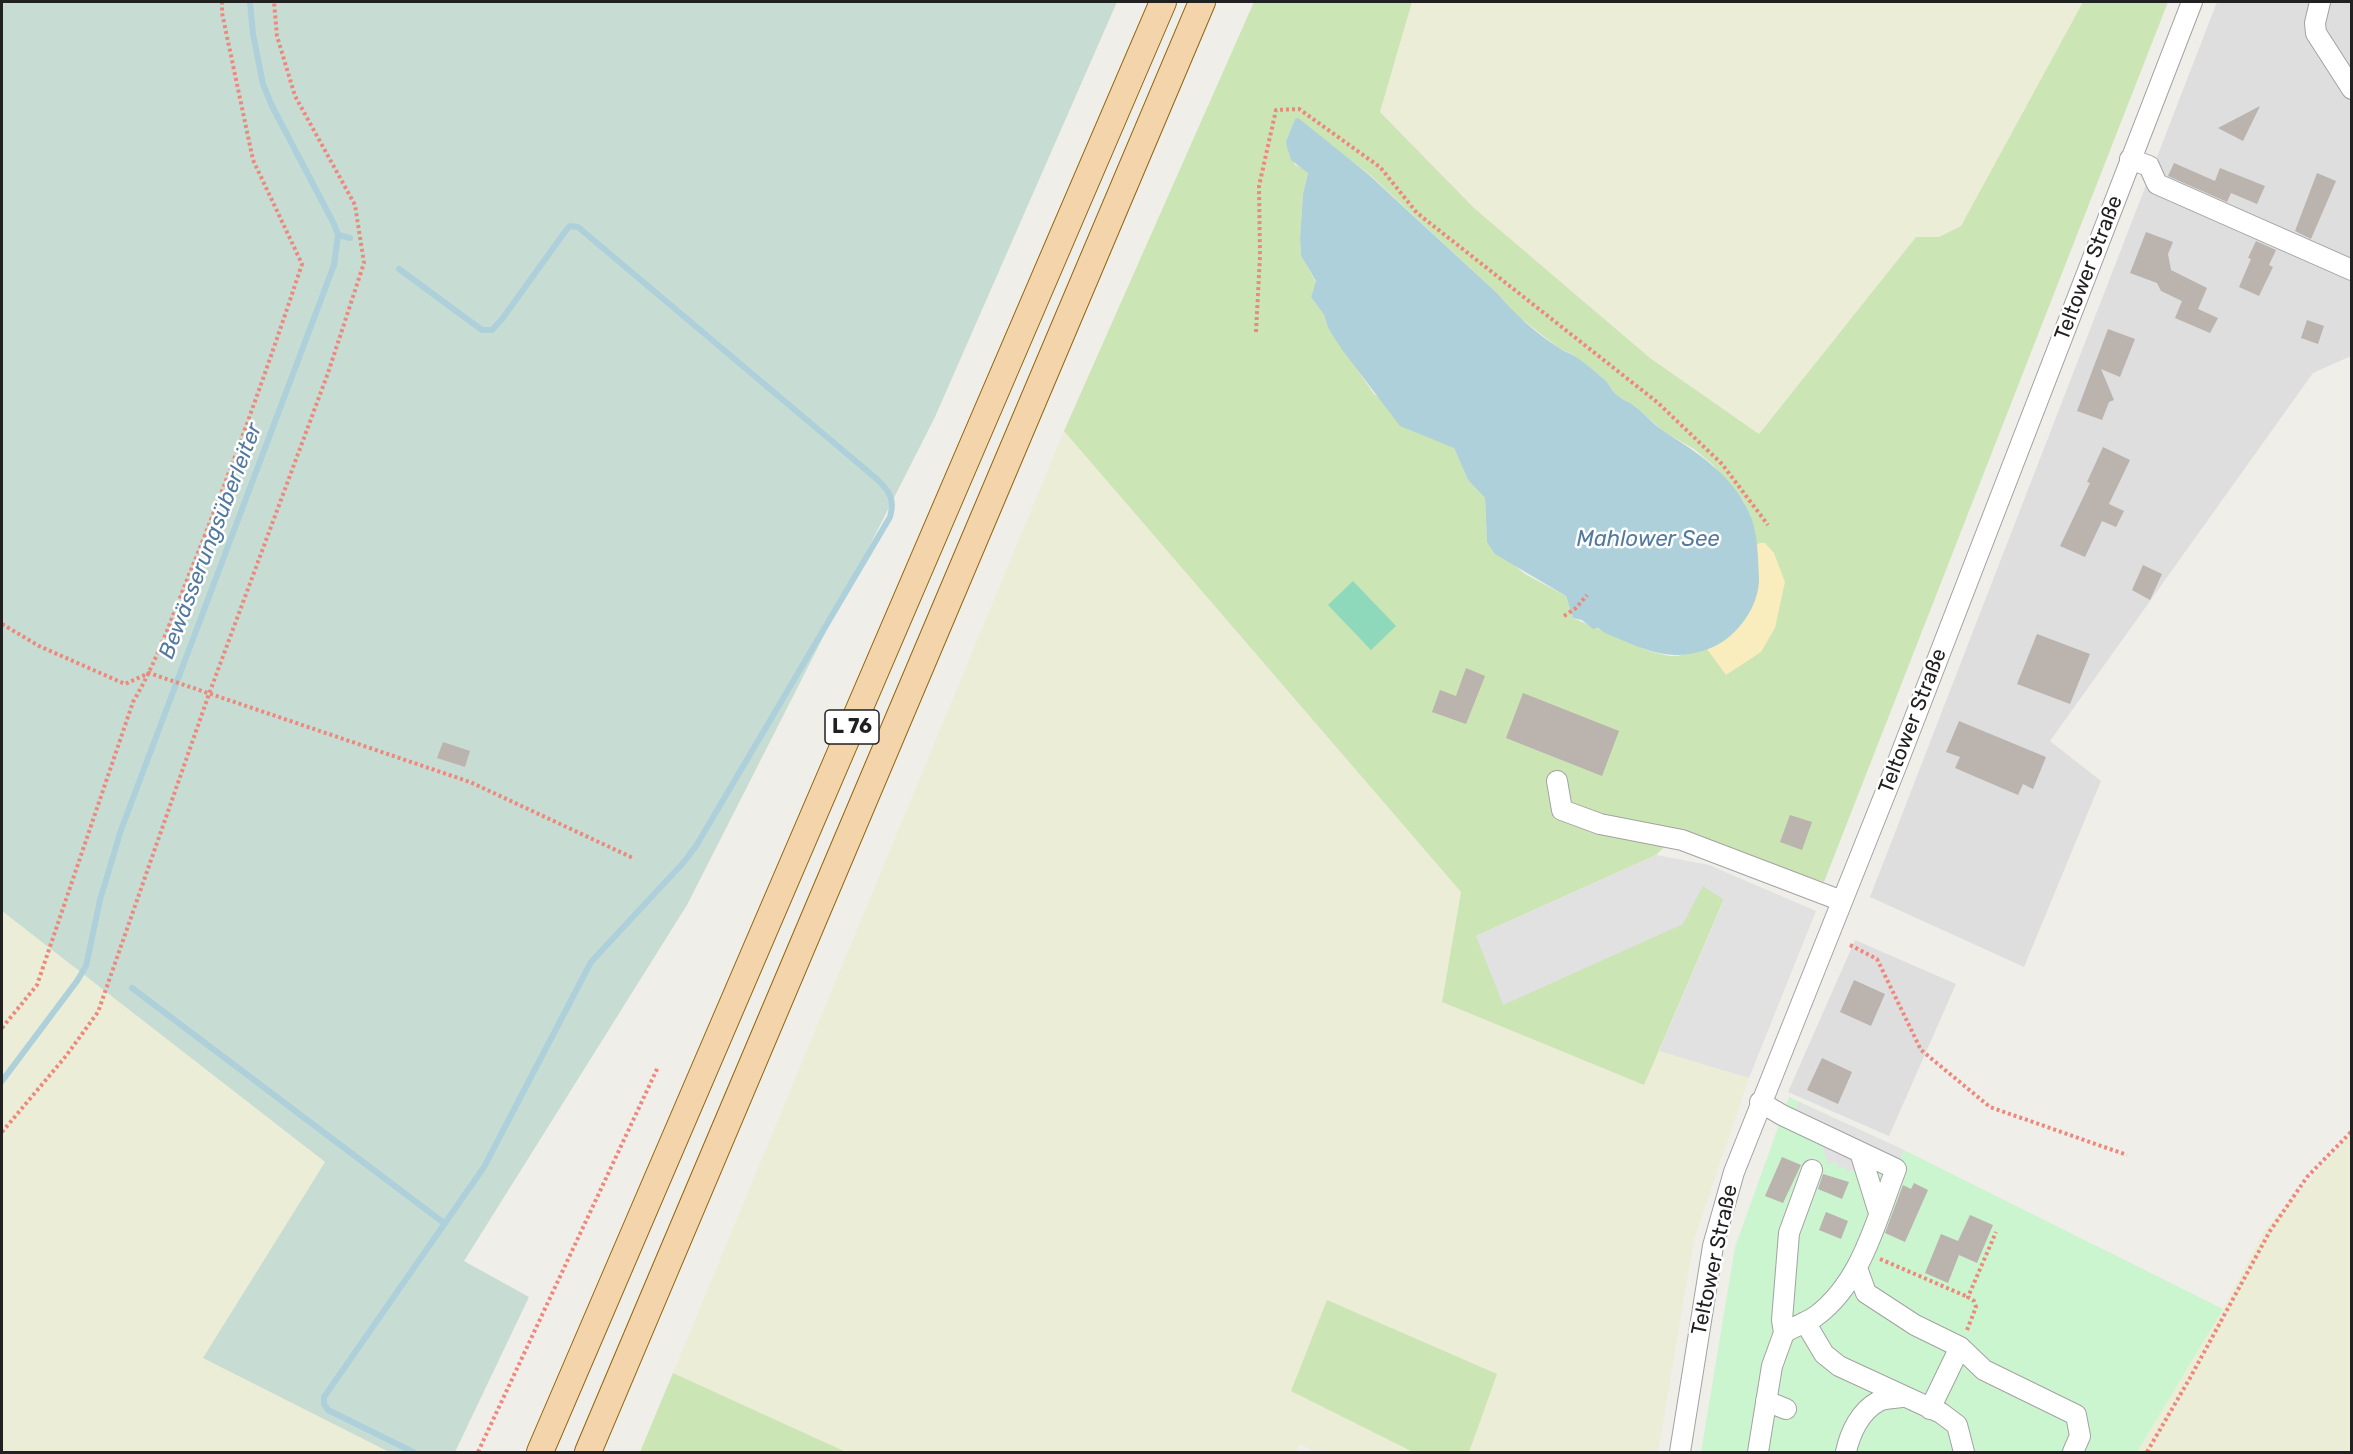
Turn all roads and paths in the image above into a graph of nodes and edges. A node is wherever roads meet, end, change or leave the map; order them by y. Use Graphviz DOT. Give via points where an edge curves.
graph roads {
  1 [pos="222,2"];
  2 [pos="274,2"];
  3 [pos="1163,2"];
  4 [pos="1202,2"];
  5 [pos="2192,2"];
  6 [pos="2320,2"];
  7 [pos="2352,89"];
  8 [pos="2130,159"];
  9 [pos="2352,270"];
  10 [pos="1256,332"];
  11 [pos="1768,525"];
  12 [pos="1587,595"];
  13 [pos="1564,616"];
  14 [pos="2,624"];
  15 [pos="149,674"];
  16 [pos="209,694"];
  17 [pos="1557,781"];
  18 [pos="633,858"];
  19 [pos="1842,901"];
  20 [pos="1850,945"];
  21 [pos="2,1029"];
  22 [pos="658,1067"];
  23 [pos="1760,1102"];
  24 [pos="2352,1131"];
  25 [pos="2,1132"];
  26 [pos="1860,1152"];
  27 [pos="2127,1155"];
  28 [pos="1812,1170"];
  29 [pos="1879,1213"];
  30 [pos="1996,1232"];
  31 [pos="1874,1257"];
  32 [pos="1857,1268"];
  33 [pos="1968,1298"];
  34 [pos="1805,1322"];
  35 [pos="1784,1333"];
  36 [pos="1960,1347"];
  37 [pos="1902,1397"];
  38 [pos="1766,1401"];
  39 [pos="1930,1408"];
  40 [pos="1786,1409"];
  41 [pos="478,1452"];
  42 [pos="540,1452"];
  43 [pos="588,1452"];
  44 [pos="1680,1452"];
  45 [pos="1758,1452"];
  46 [pos="1846,1452"];
  47 [pos="1964,1452"];
  48 [pos="2073,1452"];
  49 [pos="2146,1452"];
  1 -- 15 [label="path" via="254,160 302,264 258,397"];
  2 -- 16 [label="path" via="277,36 295,96 355,205 364,263 328,372"];
  3 -- 42 [label="main road, L 76"];
  4 -- 43 [label="main road, L 76"];
  5 -- 8 [label="street, Teltower Straße"];
  6 -- 7 [label="street" via="2316,33"];
  8 -- 9 [label="street" via="2149,166 2157,184"];
  8 -- 19 [label="street, Teltower Straße"];
  10 -- 11 [label="path" via="1258,186 1276,110 1299,109 1380,167 1418,213 1657,402 1722,464"];
  12 -- 13 [label="path"];
  14 -- 15 [label="path" via="39,646 125,684"];
  15 -- 16 [label="path"];
  15 -- 21 [label="path" via="133,702 36,985"];
  16 -- 18 [label="path" via="470,782"];
  16 -- 25 [label="path" via="98,1012"];
  17 -- 19 [label="street" via="1562,810 1600,824 1682,840"];
  19 -- 23 [label="street, Teltower Straße"];
  20 -- 27 [label="path" via="1877,958 1921,1050 1990,1107"];
  22 -- 41 [label="path"];
  23 -- 26 [label="street"];
  23 -- 44 [label="street, Teltower Straße" via="1713,1246"];
  24 -- 49 [label="path" via="2307,1177 2270,1230"];
  26 -- 29 [label="street"];
  26 -- 29 [label="street" via="1896,1168"];
  28 -- 35 [label="street" via="1788,1233"];
  29 -- 32 [label="street"];
  30 -- 33 [label="path"];
  31 -- 33 [label="path"];
  32 -- 34 [label="street" via="1846,1288 1816,1317"];
  32 -- 36 [label="street" via="1866,1293 1915,1325"];
  33 -- 36 [label="path" via="1976,1307"];
  34 -- 35 [label="street"];
  34 -- 37 [label="street" via="1824,1354 1839,1366"];
  35 -- 38 [label="street" via="1772,1366"];
  36 -- 39 [label="street"];
  36 -- 48 [label="street" via="1984,1370 2076,1415 2080,1436"];
  37 -- 39 [label="street"];
  37 -- 46 [label="street" via="1879,1401 1858,1419"];
  38 -- 40 [label="street"];
  38 -- 45 [label="street"];
  39 -- 47 [label="street" via="1957,1425"];
}
